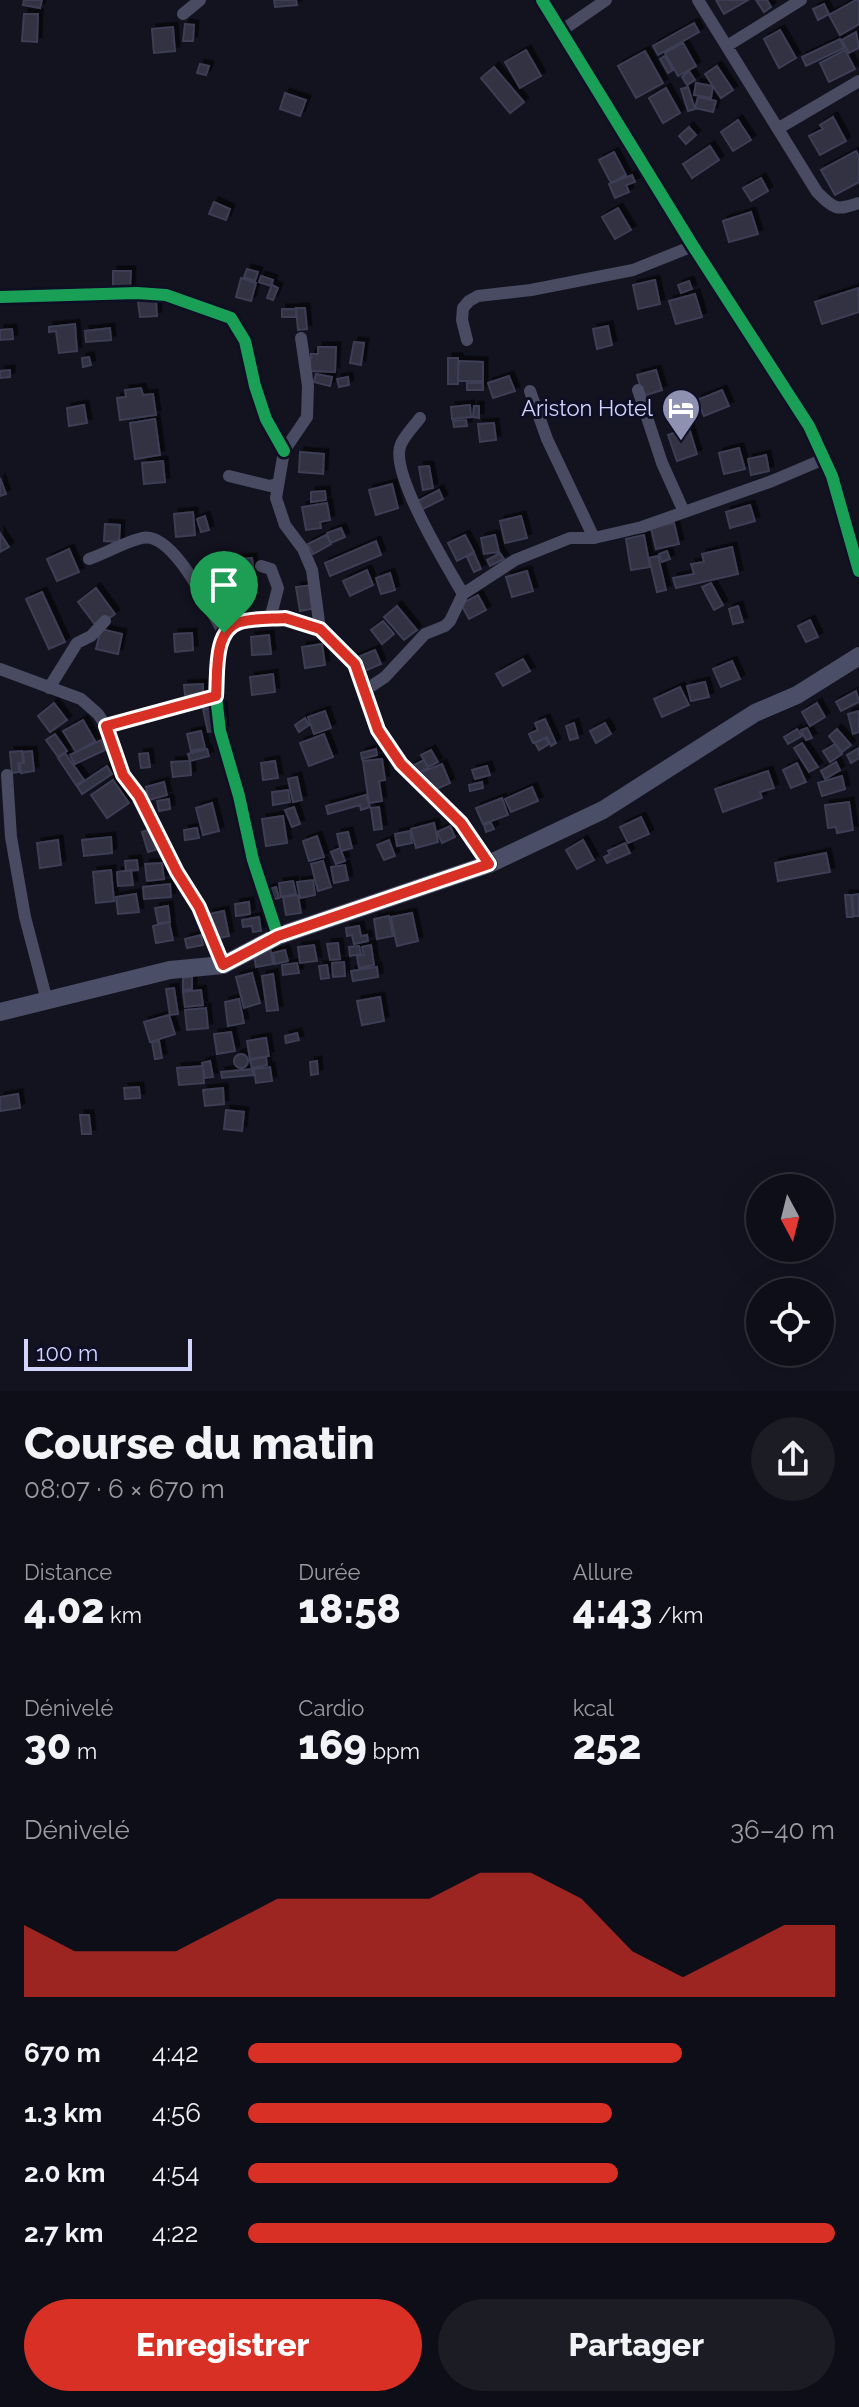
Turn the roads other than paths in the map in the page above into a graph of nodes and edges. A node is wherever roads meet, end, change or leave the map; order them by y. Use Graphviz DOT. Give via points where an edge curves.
graph roads {
  1 [pos="200,0"];
  2 [pos="542,0"];
  3 [pos="606,0"];
  4 [pos="698,0"];
  5 [pos="801,0"];
  6 [pos="183,14"];
  7 [pos="561,31"];
  8 [pos="727,46"];
  9 [pos="859,81"];
  10 [pos="779,128"];
  11 [pos="859,203"];
  12 [pos="693,246"];
  13 [pos="0,297"];
  14 [pos="301,338"];
  15 [pos="467,340"];
  16 [pos="638,390"];
  17 [pos="530,391"];
  18 [pos="420,418"];
  19 [pos="284,451"];
  20 [pos="824,459"];
  21 [pos="229,476"];
  22 [pos="277,484"];
  23 [pos="684,512"];
  24 [pos="594,538"];
  25 [pos="89,559"];
  26 [pos="261,566"];
  27 [pos="859,571"];
  28 [pos="463,594"];
  29 [pos="270,619"];
  30 [pos="105,621"];
  31 [pos="320,629"];
  32 [pos="224,633"];
  33 [pos="859,656"];
  34 [pos="0,669"];
  35 [pos="49,688"];
  36 [pos="364,691"];
  37 [pos="216,696"];
  38 [pos="106,726"];
  39 [pos="7,775"];
  40 [pos="489,864"];
  41 [pos="278,936"];
  42 [pos="223,965"];
  43 [pos="47,1001"];
  44 [pos="0,1012"];
  1 -- 6 [label="street"];
  2 -- 7 [label="street"];
  3 -- 7 [label="street"];
  4 -- 8 [label="street"];
  5 -- 8 [label="street"];
  7 -- 12 [label="street"];
  8 -- 10 [label="street"];
  9 -- 10 [label="street"];
  10 -- 11 [label="street" via="817,192 832,207"];
  12 -- 15 [label="street" via="633,270 478,296 463,308"];
  12 -- 20 [label="street" via="809,426"];
  13 -- 19 [label="street" via="166,295 231,318 245,341 266,419"];
  14 -- 19 [label="street" via="307,417"];
  16 -- 23 [label="street"];
  17 -- 24 [label="street"];
  18 -- 28 [label="street" via="400,444 400,467"];
  19 -- 22 [label="street"];
  20 -- 23 [label="street"];
  20 -- 27 [label="street"];
  21 -- 22 [label="street"];
  22 -- 31 [label="street" via="285,525 312,570"];
  23 -- 24 [label="street"];
  24 -- 28 [label="street" via="570,538 515,560"];
  25 -- 32 [label="street" via="145,537 161,541 184,565"];
  26 -- 29 [label="street" via="271,569 278,588"];
  28 -- 36 [label="street" via="445,626 425,634 385,677"];
  29 -- 31 [label="street"];
  29 -- 32 [label="street" via="244,621"];
  30 -- 35 [label="street" via="77,643"];
  31 -- 36 [label="street" via="355,664"];
  32 -- 37 [label="street"];
  33 -- 40 [label="main road" via="797,695 755,713 603,810"];
  34 -- 35 [label="street"];
  35 -- 38 [label="street" via="81,699"];
  36 -- 40 [label="street" via="378,730 401,764 461,823"];
  37 -- 38 [label="street"];
  37 -- 41 [label="street" via="253,860"];
  38 -- 42 [label="street" via="123,775 199,907"];
  39 -- 43 [label="street" via="25,917"];
  40 -- 41 [label="main road"];
  41 -- 42 [label="main road"];
  42 -- 43 [label="main road" via="170,970"];
  43 -- 44 [label="main road"];
}
